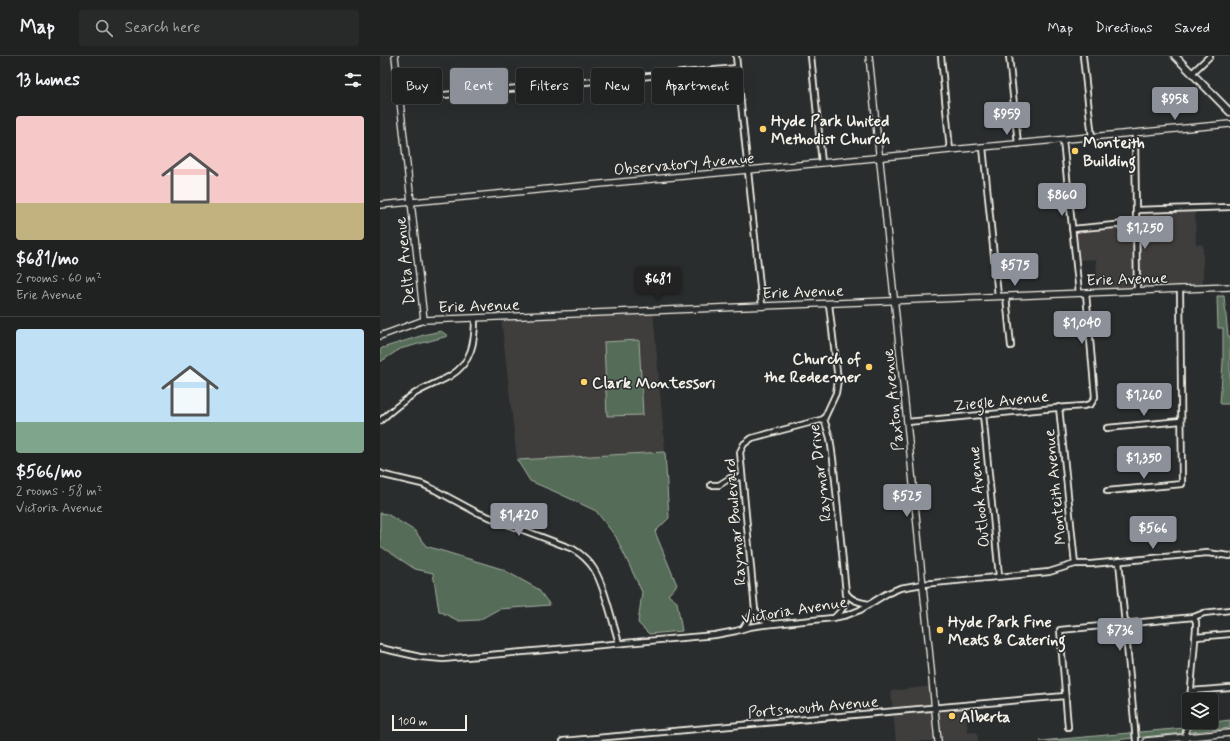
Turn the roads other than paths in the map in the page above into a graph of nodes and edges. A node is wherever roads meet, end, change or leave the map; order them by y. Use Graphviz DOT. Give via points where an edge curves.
graph roads {
  1 [pos="395,56"];
  2 [pos="736,56"];
  3 [pos="811,56"];
  4 [pos="869,56"];
  5 [pos="941,56"];
  6 [pos="1009,56"];
  7 [pos="1083,56"];
  8 [pos="1175,56"];
  9 [pos="1210,56"];
  10 [pos="396,68"];
  11 [pos="737,68"];
  12 [pos="1192,73"];
  13 [pos="652,76"];
  14 [pos="442,95"];
  15 [pos="401,104"];
  16 [pos="741,104"];
  17 [pos="1230,112"];
  18 [pos="1230,124"];
  19 [pos="1135,134"];
  20 [pos="1092,138"];
  21 [pos="1063,140"];
  22 [pos="1018,144"];
  23 [pos="983,147"];
  24 [pos="950,150"];
  25 [pos="880,158"];
  26 [pos="822,163"];
  27 [pos="748,170"];
  28 [pos="411,203"];
  29 [pos="380,206"];
  30 [pos="1230,207"];
  31 [pos="1136,210"];
  32 [pos="1136,223"];
  33 [pos="1072,229"];
  34 [pos="1230,287"];
  35 [pos="1180,289"];
  36 [pos="1137,291"];
  37 [pos="1079,293"];
  38 [pos="1086,293"];
  39 [pos="998,296"];
  40 [pos="1006,296"];
  41 [pos="894,301"];
  42 [pos="829,304"];
  43 [pos="762,305"];
  44 [pos="474,318"];
  45 [pos="424,320"];
  46 [pos="380,336"];
  47 [pos="1011,346"];
  48 [pos="1059,408"];
  49 [pos="983,414"];
  50 [pos="824,419"];
  51 [pos="380,420"];
  52 [pos="1182,421"];
  53 [pos="907,422"];
  54 [pos="1107,428"];
  55 [pos="380,473"];
  56 [pos="742,477"];
  57 [pos="711,485"];
  58 [pos="1107,491"];
  59 [pos="1230,556"];
  60 [pos="1119,561"];
  61 [pos="1075,564"];
  62 [pos="999,576"];
  63 [pos="922,584"];
  64 [pos="846,593"];
  65 [pos="869,604"];
  66 [pos="755,610"];
  67 [pos="1230,610"];
  68 [pos="1194,617"];
  69 [pos="833,618"];
  70 [pos="772,624"];
  71 [pos="1125,624"];
  72 [pos="743,629"];
  73 [pos="1230,634"];
  74 [pos="1196,637"];
  75 [pos="620,643"];
  76 [pos="380,648"];
  77 [pos="1230,688"];
  78 [pos="1191,691"];
  79 [pos="1065,696"];
  80 [pos="935,708"];
  81 [pos="1068,727"];
  82 [pos="1186,729"];
  83 [pos="1230,733"];
  84 [pos="1185,739"];
  85 [pos="563,741"];
  86 [pos="938,741"];
  87 [pos="1136,741"];
  88 [pos="1146,741"];
  1 -- 10 [label="street, Delta Avenue"];
  2 -- 11 [label="street"];
  3 -- 26 [label="street"];
  4 -- 25 [label="street, Paxton Avenue"];
  5 -- 24 [label="street"];
  6 -- 22 [label="street"];
  7 -- 20 [label="street"];
  8 -- 12 [label="main road"];
  9 -- 12 [label="street"];
  12 -- 17 [label="main road"];
  13 -- 14 [label="street"];
  15 -- 28 [label="street, Delta Avenue"];
  16 -- 27 [label="street"];
  18 -- 19 [label="street, Observatory Avenue"];
  19 -- 20 [label="street, Observatory Avenue"];
  19 -- 31 [label="street"];
  20 -- 21 [label="street, Observatory Avenue"];
  21 -- 22 [label="street, Observatory Avenue"];
  21 -- 33 [label="street"];
  22 -- 23 [label="street, Observatory Avenue"];
  23 -- 24 [label="street, Observatory Avenue"];
  23 -- 39 [label="street"];
  24 -- 25 [label="street, Observatory Avenue"];
  25 -- 26 [label="street, Observatory Avenue"];
  25 -- 41 [label="street, Paxton Avenue"];
  26 -- 27 [label="street, Observatory Avenue"];
  27 -- 28 [label="street, Observatory Avenue"];
  27 -- 43 [label="street"];
  28 -- 29 [label="street, Observatory Avenue"];
  28 -- 45 [label="street, Delta Avenue"];
  30 -- 31 [label="street"];
  31 -- 32 [label="street"];
  32 -- 33 [label="street"];
  32 -- 36 [label="street"];
  33 -- 37 [label="street"];
  34 -- 35 [label="street, Erie Avenue"];
  35 -- 36 [label="street, Erie Avenue"];
  35 -- 52 [label="street"];
  36 -- 38 [label="street, Erie Avenue"];
  37 -- 38 [label="street, Erie Avenue"];
  37 -- 40 [label="street, Erie Avenue"];
  38 -- 48 [label="street, Ziegle Avenue" via="1095,397 1087,406"];
  39 -- 40 [label="street, Erie Avenue"];
  39 -- 41 [label="street, Erie Avenue"];
  40 -- 47 [label="street"];
  41 -- 42 [label="street, Erie Avenue"];
  41 -- 53 [label="street, Paxton Avenue"];
  42 -- 43 [label="street, Erie Avenue"];
  42 -- 50 [label="street, Raymar Drive" via="838,380 836,393"];
  43 -- 44 [label="street, Erie Avenue"];
  44 -- 45 [label="street, Erie Avenue"];
  44 -- 51 [label="street" via="474,343 463,364 451,376 415,394"];
  45 -- 46 [label="street, Erie Avenue"];
  48 -- 49 [label="street, Ziegle Avenue"];
  48 -- 61 [label="street, Monteith Avenue"];
  49 -- 53 [label="street, Ziegle Avenue"];
  49 -- 62 [label="street, Outlook Avenue"];
  50 -- 56 [label="street, Raymar Boulevard" via="747,440 740,452"];
  50 -- 64 [label="street, Raymar Drive" via="833,459"];
  52 -- 54 [label="street"];
  52 -- 58 [label="street" via="1182,484"];
  53 -- 63 [label="street, Paxton Avenue"];
  55 -- 75 [label="street" via="422,484 476,512 581,554 593,568"];
  56 -- 57 [label="street" via="730,478 719,485"];
  56 -- 66 [label="street, Raymar Boulevard"];
  59 -- 60 [label="street, Victoria Avenue" via="1207,553"];
  60 -- 61 [label="street, Victoria Avenue"];
  60 -- 71 [label="street"];
  61 -- 62 [label="street, Victoria Avenue" via="1049,572"];
  62 -- 63 [label="street, Victoria Avenue"];
  63 -- 65 [label="street, Victoria Avenue" via="900,588"];
  63 -- 80 [label="street, Paxton Avenue"];
  64 -- 65 [label="street" via="857,602"];
  64 -- 69 [label="street, Raymar Drive" via="843,608"];
  65 -- 69 [label="street, Victoria Avenue" via="860,610"];
  66 -- 70 [label="street" via="763,620"];
  66 -- 72 [label="street"];
  67 -- 68 [label="street" via="1204,613"];
  68 -- 71 [label="street"];
  68 -- 74 [label="street"];
  69 -- 70 [label="street, Victoria Avenue"];
  70 -- 72 [label="street, Victoria Avenue"];
  71 -- 79 [label="street" via="1060,630"];
  71 -- 87 [label="street"];
  72 -- 75 [label="street, Victoria Avenue" via="715,635"];
  73 -- 74 [label="street"];
  74 -- 78 [label="street"];
  75 -- 76 [label="street, Victoria Avenue" via="443,659"];
  77 -- 78 [label="street"];
  79 -- 80 [label="street, Portsmouth Avenue"];
  79 -- 81 [label="street"];
  80 -- 85 [label="street, Portsmouth Avenue"];
  80 -- 86 [label="street, Paxton Avenue"];
  82 -- 84 [label="street"];
  83 -- 84 [label="street"];
  84 -- 88 [label="street"];
}
